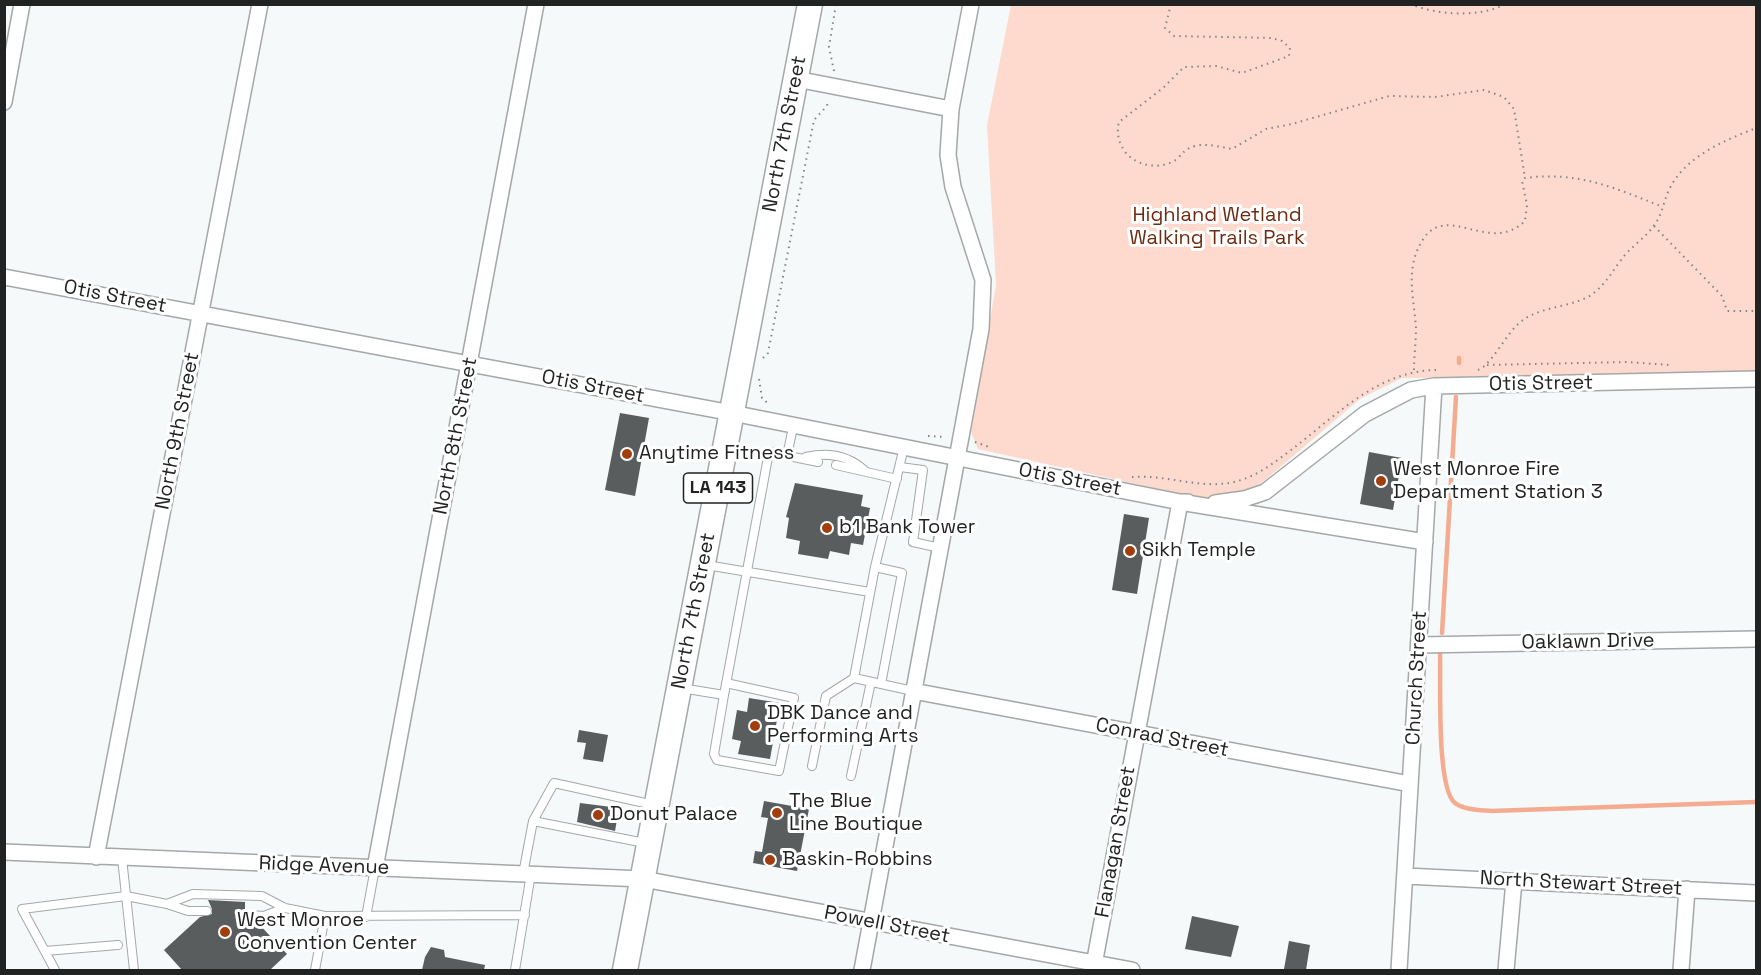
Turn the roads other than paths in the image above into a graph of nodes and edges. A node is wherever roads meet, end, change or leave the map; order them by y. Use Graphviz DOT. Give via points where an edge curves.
graph roads {
  1 [pos="22,4"];
  2 [pos="260,4"];
  3 [pos="536,4"];
  4 [pos="810,4"];
  5 [pos="971,4"];
  6 [pos="796,79"];
  7 [pos="4,102"];
  8 [pos="951,109"];
  9 [pos="4,277"];
  10 [pos="200,313"];
  11 [pos="469,363"];
  12 [pos="1756,379"];
  13 [pos="1434,386"];
  14 [pos="732,413"];
  15 [pos="793,427"];
  16 [pos="903,447"];
  17 [pos="787,456"];
  18 [pos="958,457"];
  19 [pos="800,458"];
  20 [pos="818,462"];
  21 [pos="836,465"];
  22 [pos="900,467"];
  23 [pos="865,471"];
  24 [pos="897,479"];
  25 [pos="1180,502"];
  26 [pos="1425,542"];
  27 [pos="940,548"];
  28 [pos="703,565"];
  29 [pos="875,567"];
  30 [pos="747,572"];
  31 [pos="870,592"];
  32 [pos="1756,639"];
  33 [pos="1419,645"];
  34 [pos="854,678"];
  35 [pos="871,682"];
  36 [pos="726,683"];
  37 [pos="881,684"];
  38 [pos="679,688"];
  39 [pos="914,691"];
  40 [pos="723,695"];
  41 [pos="1136,733"];
  42 [pos="812,766"];
  43 [pos="851,776"];
  44 [pos="1410,784"];
  45 [pos="657,806"];
  46 [pos="533,821"];
  47 [pos="650,844"];
  48 [pos="4,852"];
  49 [pos="96,856"];
  50 [pos="122,858"];
  51 [pos="375,868"];
  52 [pos="527,874"];
  53 [pos="1405,876"];
  54 [pos="643,879"];
  55 [pos="1514,881"];
  56 [pos="1687,889"];
  57 [pos="1756,893"];
  58 [pos="126,896"];
  59 [pos="167,904"];
  60 [pos="285,908"];
  61 [pos="207,911"];
  62 [pos="250,915"];
  63 [pos="326,915"];
  64 [pos="525,915"];
  65 [pos="366,917"];
  66 [pos="871,921"];
  67 [pos="118,945"];
  68 [pos="45,951"];
  69 [pos="1093,967"];
  70 [pos="56,970"];
  71 [pos="134,970"];
  72 [pos="315,970"];
  73 [pos="515,970"];
  74 [pos="625,970"];
  75 [pos="862,970"];
  76 [pos="1132,970"];
  77 [pos="1399,970"];
  78 [pos="1506,970"];
  79 [pos="1681,970"];
  1 -- 7 [label="street"];
  2 -- 10 [label="street, North 9th Street"];
  3 -- 11 [label="street, North 8th Street"];
  4 -- 6 [label="main road, North 7th Street / LA 143"];
  5 -- 8 [label="street"];
  6 -- 8 [label="street"];
  6 -- 14 [label="main road, North 7th Street / LA 143"];
  8 -- 18 [label="street" via="949,168 979,263 984,294"];
  9 -- 10 [label="street, Otis Street"];
  10 -- 11 [label="street, Otis Street"];
  10 -- 49 [label="street, North 9th Street"];
  11 -- 14 [label="street, Otis Street"];
  11 -- 51 [label="street, North 8th Street"];
  12 -- 13 [label="street, Otis Street"];
  13 -- 25 [label="street, Otis Street" via="1411,390 1365,414 1265,492 1217,503"];
  13 -- 26 [label="street, Church Street"];
  14 -- 15 [label="street, Otis Street"];
  14 -- 28 [label="main road, North 7th Street / LA 143"];
  15 -- 16 [label="street, Otis Street"];
  15 -- 17 [label="lane"];
  16 -- 18 [label="street, Otis Street"];
  16 -- 22 [label="lane"];
  17 -- 19 [label="lane"];
  17 -- 30 [label="lane" via="769,452"];
  18 -- 25 [label="street, Otis Street"];
  18 -- 27 [label="street"];
  19 -- 20 [label="lane"];
  19 -- 23 [label="lane" via="822,453 853,460"];
  21 -- 23 [label="lane"];
  22 -- 24 [label="lane"];
  22 -- 27 [label="lane" via="923,470 913,542"];
  23 -- 24 [label="lane"];
  24 -- 29 [label="lane"];
  25 -- 26 [label="street, Otis Street"];
  25 -- 41 [label="street, Flanagan Street"];
  26 -- 33 [label="street, Church Street"];
  27 -- 39 [label="street"];
  28 -- 30 [label="lane"];
  28 -- 38 [label="main road, North 7th Street / LA 143"];
  29 -- 31 [label="lane"];
  29 -- 37 [label="lane" via="902,573"];
  30 -- 31 [label="lane"];
  30 -- 36 [label="lane"];
  31 -- 34 [label="lane"];
  32 -- 33 [label="street, Oaklawn Drive"];
  33 -- 44 [label="street, Church Street"];
  34 -- 35 [label="lane"];
  34 -- 42 [label="lane" via="826,696"];
  35 -- 37 [label="lane"];
  35 -- 43 [label="lane"];
  36 -- 40 [label="lane"];
  36 -- 40 [label="lane" via="794,698 779,771 717,760 714,754"];
  37 -- 39 [label="lane"];
  38 -- 40 [label="lane"];
  38 -- 45 [label="main road, North 7th Street / LA 143"];
  39 -- 41 [label="street, Conrad Street"];
  39 -- 66 [label="street"];
  41 -- 44 [label="street, Conrad Street"];
  41 -- 69 [label="street, Flanagan Street"];
  44 -- 53 [label="street, Church Street"];
  45 -- 46 [label="lane" via="554,783"];
  45 -- 47 [label="main road, North 7th Street / LA 143"];
  46 -- 47 [label="lane"];
  46 -- 52 [label="lane"];
  47 -- 54 [label="main road, North 7th Street / LA 143"];
  48 -- 49 [label="street, Ridge Avenue"];
  49 -- 50 [label="street, Ridge Avenue"];
  50 -- 51 [label="street, Ridge Avenue"];
  50 -- 58 [label="lane"];
  51 -- 52 [label="street, Ridge Avenue"];
  51 -- 65 [label="lane"];
  52 -- 54 [label="street, Ridge Avenue"];
  52 -- 64 [label="lane"];
  53 -- 55 [label="street, North Stewart Street"];
  53 -- 77 [label="street, Church Street"];
  54 -- 66 [label="street, Powell Street"];
  54 -- 74 [label="main road, North 7th Street / LA 143"];
  55 -- 56 [label="street, North Stewart Street"];
  55 -- 78 [label="street"];
  56 -- 57 [label="street, North Stewart Street"];
  56 -- 79 [label="street"];
  58 -- 59 [label="lane"];
  58 -- 68 [label="lane" via="22,909"];
  58 -- 71 [label="lane"];
  59 -- 60 [label="lane" via="193,894 261,896"];
  59 -- 61 [label="lane" via="188,911"];
  60 -- 62 [label="lane" via="264,916"];
  60 -- 63 [label="lane"];
  63 -- 65 [label="lane"];
  63 -- 72 [label="lane"];
  64 -- 65 [label="lane"];
  64 -- 73 [label="lane"];
  66 -- 69 [label="street, Powell Street"];
  66 -- 75 [label="street"];
  67 -- 68 [label="lane"];
  68 -- 70 [label="lane"];
  69 -- 76 [label="street, Powell Street"];
}
